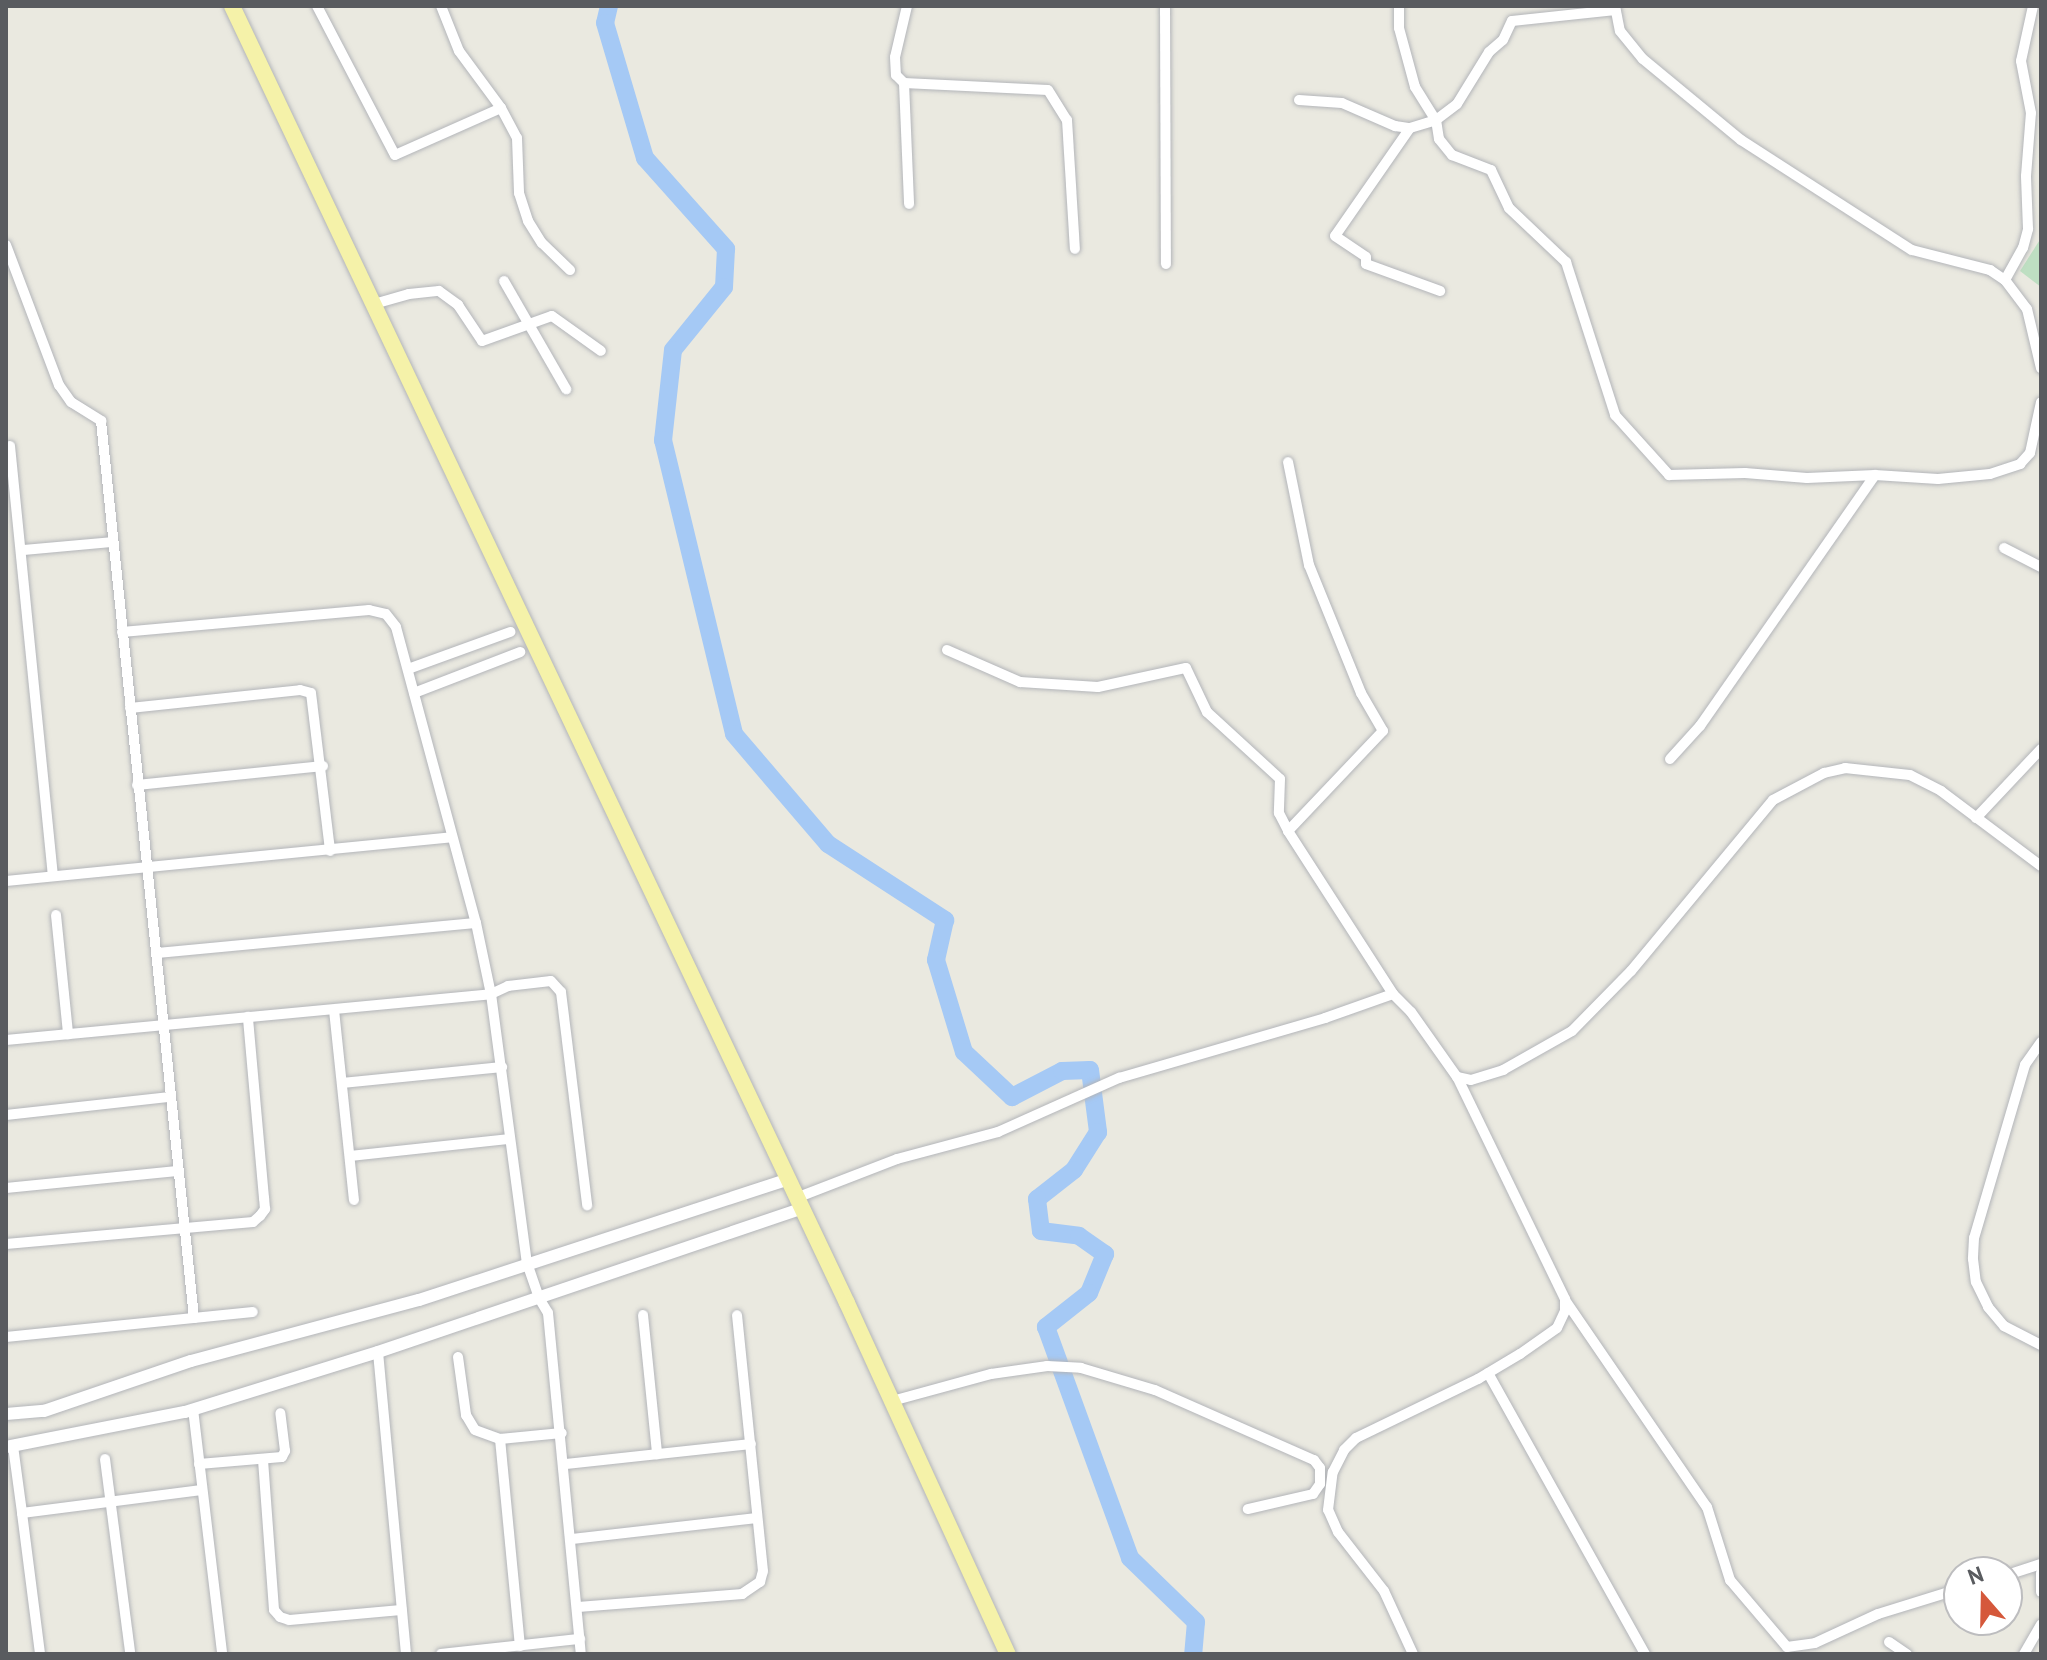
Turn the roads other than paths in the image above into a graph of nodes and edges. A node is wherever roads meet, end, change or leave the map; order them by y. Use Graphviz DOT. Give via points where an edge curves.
graph roads {
  1 [pos="232,6"];
  2 [pos="317,6"];
  3 [pos="441,6"];
  4 [pos="907,6"];
  5 [pos="1165,6"];
  6 [pos="1399,6"];
  7 [pos="2033,6"];
  8 [pos="1615,8"];
  9 [pos="904,83"];
  10 [pos="1299,100"];
  11 [pos="501,108"];
  12 [pos="1436,120"];
  13 [pos="1410,128"];
  14 [pos="909,204"];
  15 [pos="6,245"];
  16 [pos="1075,249"];
  17 [pos="1166,264"];
  18 [pos="570,270"];
  19 [pos="2005,280"];
  20 [pos="504,281"];
  21 [pos="1440,291"];
  22 [pos="374,304"];
  23 [pos="531,323"];
  24 [pos="601,351"];
  25 [pos="2041,368"];
  26 [pos="566,389"];
  27 [pos="2041,402"];
  28 [pos="10,446"];
  29 [pos="1288,462"];
  30 [pos="1875,475"];
  31 [pos="112,542"];
  32 [pos="2004,548"];
  33 [pos="23,550"];
  34 [pos="2041,567"];
  35 [pos="122,632"];
  36 [pos="510,632"];
  37 [pos="947,650"];
  38 [pos="520,652"];
  39 [pos="408,669"];
  40 [pos="414,693"];
  41 [pos="130,708"];
  42 [pos="2041,749"];
  43 [pos="1670,759"];
  44 [pos="323,766"];
  45 [pos="137,785"];
  46 [pos="1976,818"];
  47 [pos="1288,831"];
  48 [pos="452,837"];
  49 [pos="330,851"];
  50 [pos="2041,866"];
  51 [pos="149,867"];
  52 [pos="53,876"];
  53 [pos="6,881"];
  54 [pos="56,915"];
  55 [pos="476,923"];
  56 [pos="157,953"];
  57 [pos="491,994"];
  58 [pos="1393,994"];
  59 [pos="334,1010"];
  60 [pos="248,1017"];
  61 [pos="163,1024"];
  62 [pos="68,1034"];
  63 [pos="6,1040"];
  64 [pos="2041,1042"];
  65 [pos="502,1067"];
  66 [pos="1457,1077"];
  67 [pos="342,1083"];
  68 [pos="170,1097"];
  69 [pos="6,1115"];
  70 [pos="510,1139"];
  71 [pos="350,1156"];
  72 [pos="177,1171"];
  73 [pos="787,1180"];
  74 [pos="6,1188"];
  75 [pos="354,1200"];
  76 [pos="798,1204"];
  77 [pos="587,1205"];
  78 [pos="183,1227"];
  79 [pos="6,1244"];
  80 [pos="527,1263"];
  81 [pos="539,1298"];
  82 [pos="1565,1299"];
  83 [pos="253,1312"];
  84 [pos="643,1315"];
  85 [pos="737,1315"];
  86 [pos="194,1318"];
  87 [pos="6,1337"];
  88 [pos="2041,1345"];
  89 [pos="378,1352"];
  90 [pos="458,1357"];
  91 [pos="1488,1373"];
  92 [pos="892,1401"];
  93 [pos="193,1409"];
  94 [pos="280,1413"];
  95 [pos="6,1414"];
  96 [pos="562,1433"];
  97 [pos="500,1439"];
  98 [pos="751,1444"];
  99 [pos="10,1446"];
  100 [pos="657,1454"];
  101 [pos="105,1459"];
  102 [pos="263,1460"];
  103 [pos="199,1464"];
  104 [pos="566,1464"];
  105 [pos="202,1490"];
  106 [pos="111,1502"];
  107 [pos="1248,1509"];
  108 [pos="22,1513"];
  109 [pos="757,1518"];
  110 [pos="572,1539"];
  111 [pos="2041,1573"];
  112 [pos="2041,1592"];
  113 [pos="1943,1594"];
  114 [pos="578,1607"];
  115 [pos="402,1610"];
  116 [pos="2041,1625"];
  117 [pos="580,1639"];
  118 [pos="1889,1642"];
  119 [pos="520,1646"];
  120 [pos="130,1652"];
  121 [pos="40,1654"];
  122 [pos="222,1654"];
  123 [pos="406,1654"];
  124 [pos="441,1654"];
  125 [pos="581,1654"];
  126 [pos="1008,1654"];
  127 [pos="1413,1654"];
  128 [pos="1645,1654"];
  129 [pos="1907,1654"];
  130 [pos="2024,1654"];
  1 -- 22 [label="main road"];
  2 -- 11 [label="street" via="395,155"];
  3 -- 11 [label="street" via="459,51"];
  4 -- 9 [label="street" via="895,57 896,75"];
  5 -- 17 [label="street"];
  6 -- 12 [label="street" via="1399,28 1415,87"];
  7 -- 19 [label="street" via="2021,61 2031,113 2028,229"];
  8 -- 12 [label="street" via="1512,21 1457,104"];
  8 -- 19 [label="street" via="1620,31 1643,59 1741,140 1912,250 1990,270"];
  9 -- 14 [label="street"];
  9 -- 16 [label="street" via="1048,90 1067,120"];
  10 -- 13 [label="street" via="1342,103"];
  11 -- 18 [label="street" via="517,138 519,193 528,221"];
  12 -- 13 [label="street"];
  12 -- 30 [label="street" via="1439,139 1452,155 1491,170 1509,208 1566,262 1615,415 1669,475"];
  13 -- 21 [label="street" via="1335,236 1366,257 1366,264"];
  15 -- 31 [label="street" via="59,385 71,402 101,421"];
  19 -- 25 [label="street" via="2027,309"];
  20 -- 23 [label="street"];
  22 -- 23 [label="street" via="439,291 458,305 482,341"];
  22 -- 73 [label="main road"];
  23 -- 24 [label="street" via="558,318"];
  23 -- 26 [label="street"];
  27 -- 30 [label="street" via="2030,453 2020,464 1962,479"];
  28 -- 33 [label="street"];
  29 -- 47 [label="street" via="1309,565 1361,693 1383,731"];
  30 -- 43 [label="street" via="1700,726"];
  31 -- 33 [label="street"];
  31 -- 35 [label="street"];
  32 -- 34 [label="street"];
  33 -- 52 [label="street"];
  35 -- 39 [label="street" via="369,610 386,614 396,627"];
  35 -- 41 [label="street"];
  36 -- 39 [label="street"];
  37 -- 47 [label="street" via="1020,682 1098,687 1186,668 1207,712 1280,779 1279,813"];
  38 -- 40 [label="street"];
  39 -- 40 [label="street"];
  40 -- 48 [label="street"];
  41 -- 44 [label="street" via="306,690 315,698"];
  41 -- 45 [label="street"];
  42 -- 46 [label="street"];
  44 -- 45 [label="street"];
  44 -- 49 [label="street"];
  45 -- 51 [label="street"];
  46 -- 50 [label="street"];
  46 -- 66 [label="street" via="1910,775 1845,768 1797,785 1773,800 1631,971 1572,1031 1484,1077"];
  47 -- 58 [label="street"];
  48 -- 49 [label="street"];
  48 -- 55 [label="street"];
  49 -- 51 [label="street"];
  51 -- 52 [label="street"];
  51 -- 56 [label="street"];
  52 -- 53 [label="street"];
  54 -- 62 [label="street"];
  55 -- 56 [label="street"];
  55 -- 57 [label="street"];
  56 -- 61 [label="street"];
  57 -- 59 [label="street"];
  57 -- 65 [label="street"];
  57 -- 77 [label="street" via="540,981 551,981 561,992"];
  58 -- 66 [label="street"];
  58 -- 76 [label="street" via="1119,1078 998,1132 897,1159"];
  59 -- 60 [label="street"];
  59 -- 67 [label="street"];
  60 -- 61 [label="street"];
  60 -- 78 [label="street" via="265,1209 253,1222"];
  61 -- 62 [label="street"];
  61 -- 68 [label="street"];
  62 -- 63 [label="street"];
  64 -- 88 [label="street" via="2025,1065 1974,1238 1973,1259 1988,1307 2004,1326"];
  65 -- 67 [label="street"];
  65 -- 70 [label="street"];
  66 -- 82 [label="street"];
  67 -- 71 [label="street"];
  68 -- 69 [label="street"];
  68 -- 72 [label="street"];
  70 -- 71 [label="street"];
  70 -- 80 [label="street"];
  71 -- 75 [label="street"];
  72 -- 74 [label="street"];
  72 -- 78 [label="street"];
  73 -- 76 [label="main road"];
  73 -- 80 [label="street"];
  76 -- 81 [label="street"];
  76 -- 92 [label="main road"];
  78 -- 79 [label="street"];
  78 -- 86 [label="street"];
  80 -- 81 [label="street"];
  80 -- 95 [label="street" via="419,1300 191,1361 44,1411"];
  81 -- 89 [label="street"];
  81 -- 96 [label="street" via="548,1313"];
  82 -- 91 [label="street" via="1557,1328"];
  82 -- 113 [label="street" via="1707,1507 1730,1580 1787,1647 1815,1643 1878,1614"];
  83 -- 86 [label="street"];
  84 -- 100 [label="street"];
  85 -- 98 [label="street"];
  86 -- 87 [label="street"];
  89 -- 93 [label="street"];
  89 -- 115 [label="street"];
  90 -- 97 [label="street" via="469,1422 484,1436"];
  91 -- 127 [label="street" via="1356,1438 1344,1450 1328,1487 1328,1510 1338,1532 1384,1591"];
  91 -- 128 [label="street"];
  92 -- 107 [label="street" via="991,1374 1047,1366 1081,1368 1155,1390 1314,1460 1320,1468 1320,1484 1313,1494"];
  92 -- 126 [label="main road"];
  93 -- 99 [label="street"];
  93 -- 103 [label="street"];
  94 -- 102 [label="street" via="285,1451 282,1457"];
  96 -- 97 [label="street"];
  96 -- 104 [label="street"];
  97 -- 119 [label="street"];
  98 -- 100 [label="street"];
  98 -- 109 [label="street"];
  99 -- 108 [label="street"];
  100 -- 104 [label="street"];
  101 -- 106 [label="street"];
  102 -- 103 [label="street"];
  102 -- 115 [label="street" via="274,1610 280,1617"];
  103 -- 105 [label="street"];
  104 -- 110 [label="street"];
  105 -- 106 [label="street"];
  105 -- 122 [label="street"];
  106 -- 108 [label="street"];
  106 -- 120 [label="street"];
  108 -- 121 [label="street"];
  109 -- 110 [label="street"];
  109 -- 114 [label="street" via="763,1571 752,1590"];
  110 -- 114 [label="street"];
  111 -- 112 [label="street"];
  114 -- 117 [label="street"];
  115 -- 123 [label="street"];
  116 -- 130 [label="street"];
  117 -- 119 [label="street"];
  117 -- 125 [label="street"];
  118 -- 129 [label="street"];
  119 -- 124 [label="street"];
}
